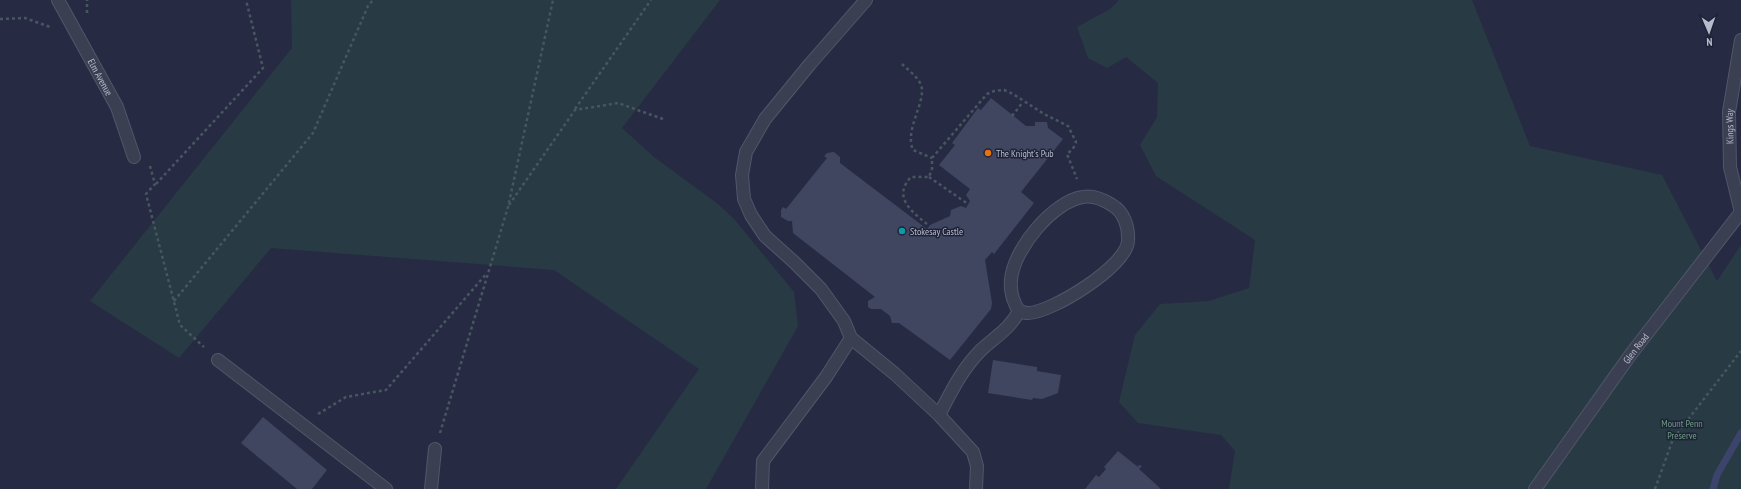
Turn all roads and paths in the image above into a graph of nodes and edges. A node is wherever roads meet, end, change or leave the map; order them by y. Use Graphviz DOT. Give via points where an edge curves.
graph roads {
  1 [pos="58,0"];
  2 [pos="246,0"];
  3 [pos="373,0"];
  4 [pos="553,0"];
  5 [pos="650,0"];
  6 [pos="866,0"];
  7 [pos="1741,40"];
  8 [pos="902,64"];
  9 [pos="1023,102"];
  10 [pos="575,110"];
  11 [pos="1012,116"];
  12 [pos="663,119"];
  13 [pos="134,157"];
  14 [pos="932,158"];
  15 [pos="929,177"];
  16 [pos="155,184"];
  17 [pos="1084,196"];
  18 [pos="968,204"];
  19 [pos="508,206"];
  20 [pos="1741,212"];
  21 [pos="927,224"];
  22 [pos="488,272"];
  23 [pos="174,301"];
  24 [pos="1019,311"];
  25 [pos="851,338"];
  26 [pos="1741,351"];
  27 [pos="218,360"];
  28 [pos="939,414"];
  29 [pos="301,424"];
  30 [pos="435,449"];
  31 [pos="386,489"];
  32 [pos="432,489"];
  33 [pos="762,489"];
  34 [pos="976,489"];
  35 [pos="1534,489"];
  36 [pos="1655,489"];
  1 -- 13 [label="street, Elm Avenue" via="117,107"];
  2 -- 16 [label="path" via="263,68"];
  3 -- 23 [label="path" via="368,6 313,133"];
  4 -- 19 [label="path"];
  5 -- 10 [label="path"];
  6 -- 25 [label="street" via="765,119 746,152 742,175 744,199 765,236 821,289 844,321"];
  7 -- 20 [label="street, Kings Way" via="1728,112 1730,167"];
  8 -- 14 [label="path" via="919,81 922,89 910,144 913,150"];
  9 -- 11 [label="path"];
  9 -- 14 [label="path" via="1004,90 987,94"];
  9 -- 17 [label="path" via="1068,126 1076,142 1067,154"];
  10 -- 12 [label="path" via="618,103"];
  10 -- 19 [label="path"];
  13 -- 16 [label="path" via="150,164"];
  14 -- 15 [label="path"];
  15 -- 18 [label="path"];
  15 -- 21 [label="path" via="911,177 904,191 908,208"];
  16 -- 23 [label="path" via="146,194"];
  17 -- 24 [label="street" via="1071,200 1051,213 1034,232 1019,256 1011,279 1013,301"];
  17 -- 24 [label="street" via="1103,199 1118,209 1128,229 1128,244 1116,264 1102,277 1043,309 1029,313"];
  19 -- 22 [label="path"];
  20 -- 35 [label="street, Glen Road" via="1631,354"];
  22 -- 29 [label="path" via="386,390 346,397"];
  22 -- 30 [label="path"];
  23 -- 27 [label="path" via="180,325"];
  24 -- 28 [label="street" via="1013,323 982,350 960,374"];
  25 -- 28 [label="street"];
  25 -- 33 [label="street" via="826,377 763,461"];
  26 -- 36 [label="path" via="1673,439"];
  27 -- 29 [label="street"];
  28 -- 34 [label="street" via="973,452 978,466"];
  29 -- 31 [label="street"];
  30 -- 32 [label="street"];
}
